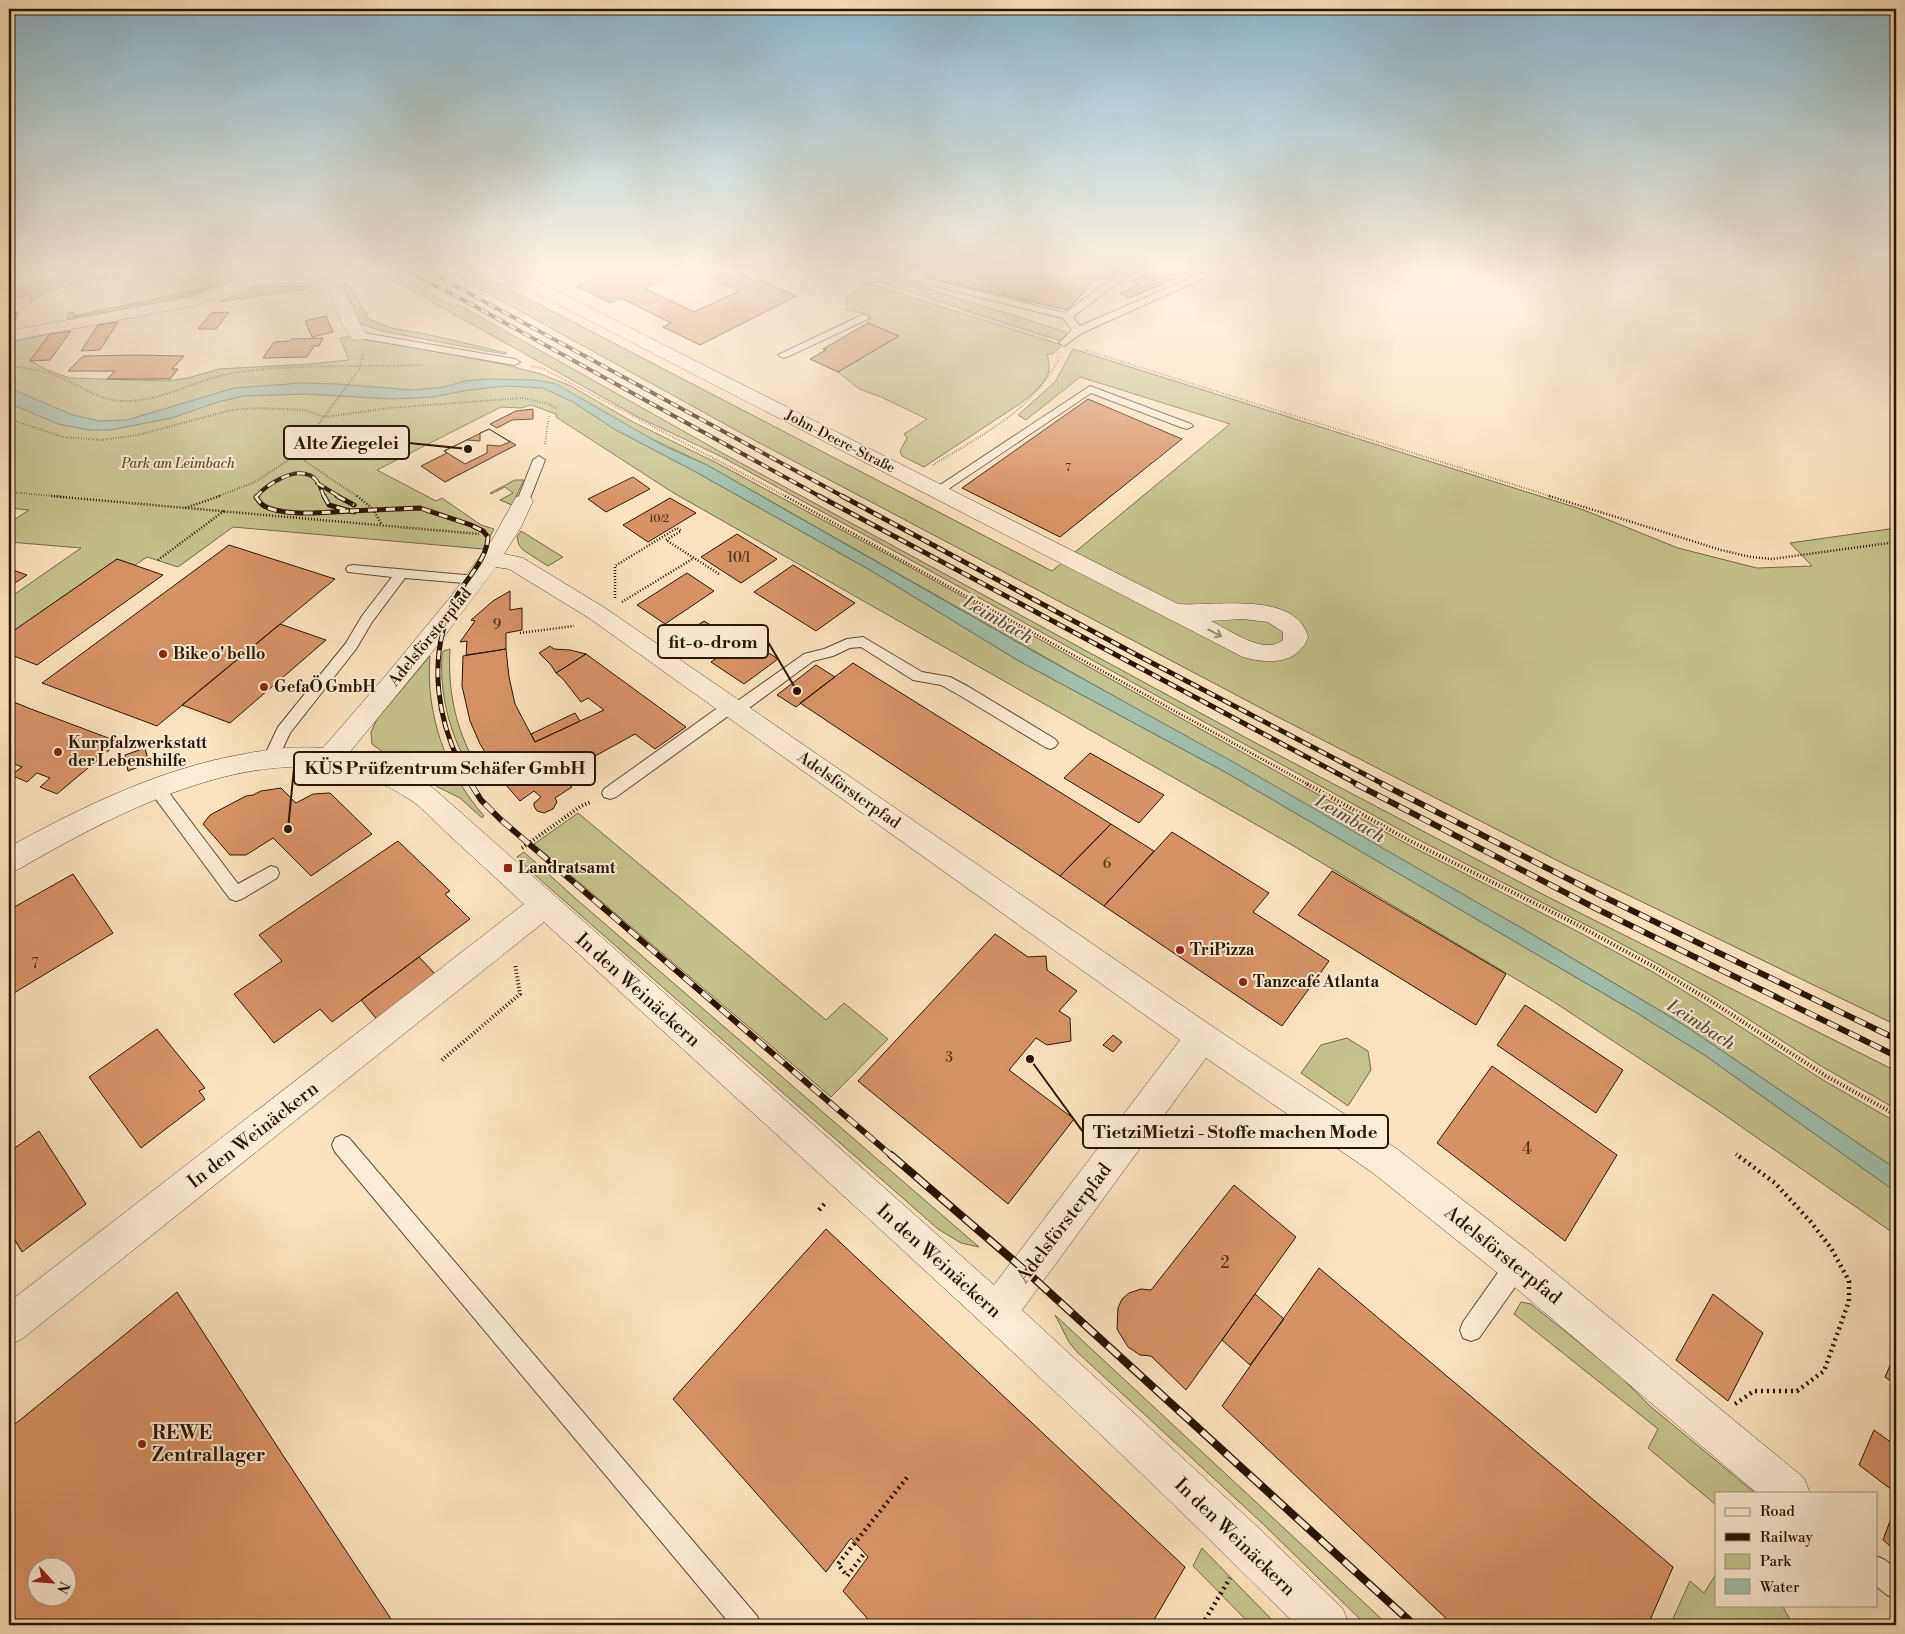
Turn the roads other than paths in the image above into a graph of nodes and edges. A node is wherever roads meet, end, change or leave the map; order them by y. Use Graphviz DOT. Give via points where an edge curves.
graph roads {
  1 [pos="441,349"];
  2 [pos="659,349"];
  3 [pos="794,349"];
  4 [pos="782,355"];
  5 [pos="515,362"];
  6 [pos="1187,426"];
  7 [pos="539,460"];
  8 [pos="936,491"];
  9 [pos="523,501"];
  10 [pos="353,569"];
  11 [pos="482,569"];
  12 [pos="401,574"];
  13 [pos="1172,611"];
  14 [pos="733,708"];
  15 [pos="1050,743"];
  16 [pos="271,759"];
  17 [pos="329,759"];
  18 [pos="155,786"];
  19 [pos="610,793"];
  20 [pos="12,854"];
  21 [pos="271,873"];
  22 [pos="543,905"];
  23 [pos="1202,1037"];
  24 [pos="342,1145"];
  25 [pos="1517,1265"];
  26 [pos="997,1313"];
  27 [pos="9,1326"];
  28 [pos="1472,1330"];
  29 [pos="1788,1492"];
  30 [pos="1878,1571"];
  31 [pos="1896,1586"];
  32 [pos="748,1625"];
  33 [pos="1327,1625"];
  1 -- 5 [label="lane"];
  2 -- 8 [label="street, John-Deere-Straße"];
  3 -- 4 [label="lane"];
  6 -- 8 [label="lane" via="1090,389"];
  7 -- 9 [label="lane, Adelsförsterpfad"];
  8 -- 13 [label="street, John-Deere-Straße"];
  9 -- 11 [label="street, Adelsförsterpfad" via="505,536"];
  10 -- 12 [label="lane"];
  11 -- 12 [label="lane"];
  11 -- 14 [label="street, Adelsförsterpfad" via="516,563 597,612"];
  11 -- 17 [label="street, Adelsförsterpfad" via="418,654"];
  12 -- 16 [label="lane" via="351,646 283,730"];
  14 -- 15 [label="lane" via="809,657 862,642 918,676 945,681 964,691"];
  14 -- 19 [label="lane"];
  14 -- 23 [label="street, Adelsförsterpfad"];
  16 -- 17 [label="street, In den Weinäckern"];
  16 -- 18 [label="street, In den Weinäckern" via="208,770"];
  17 -- 22 [label="street, In den Weinäckern" via="377,772 422,794"];
  18 -- 20 [label="street, In den Weinäckern"];
  18 -- 21 [label="lane" via="236,894"];
  22 -- 26 [label="street, In den Weinäckern"];
  22 -- 27 [label="street, In den Weinäckern"];
  23 -- 25 [label="street, Adelsförsterpfad" via="1385,1161"];
  23 -- 26 [label="street, Adelsförsterpfad"];
  24 -- 32 [label="lane"];
  25 -- 28 [label="lane"];
  25 -- 29 [label="street, Adelsförsterpfad"];
  26 -- 33 [label="street, In den Weinäckern"];
  30 -- 31 [label="lane"];
}
